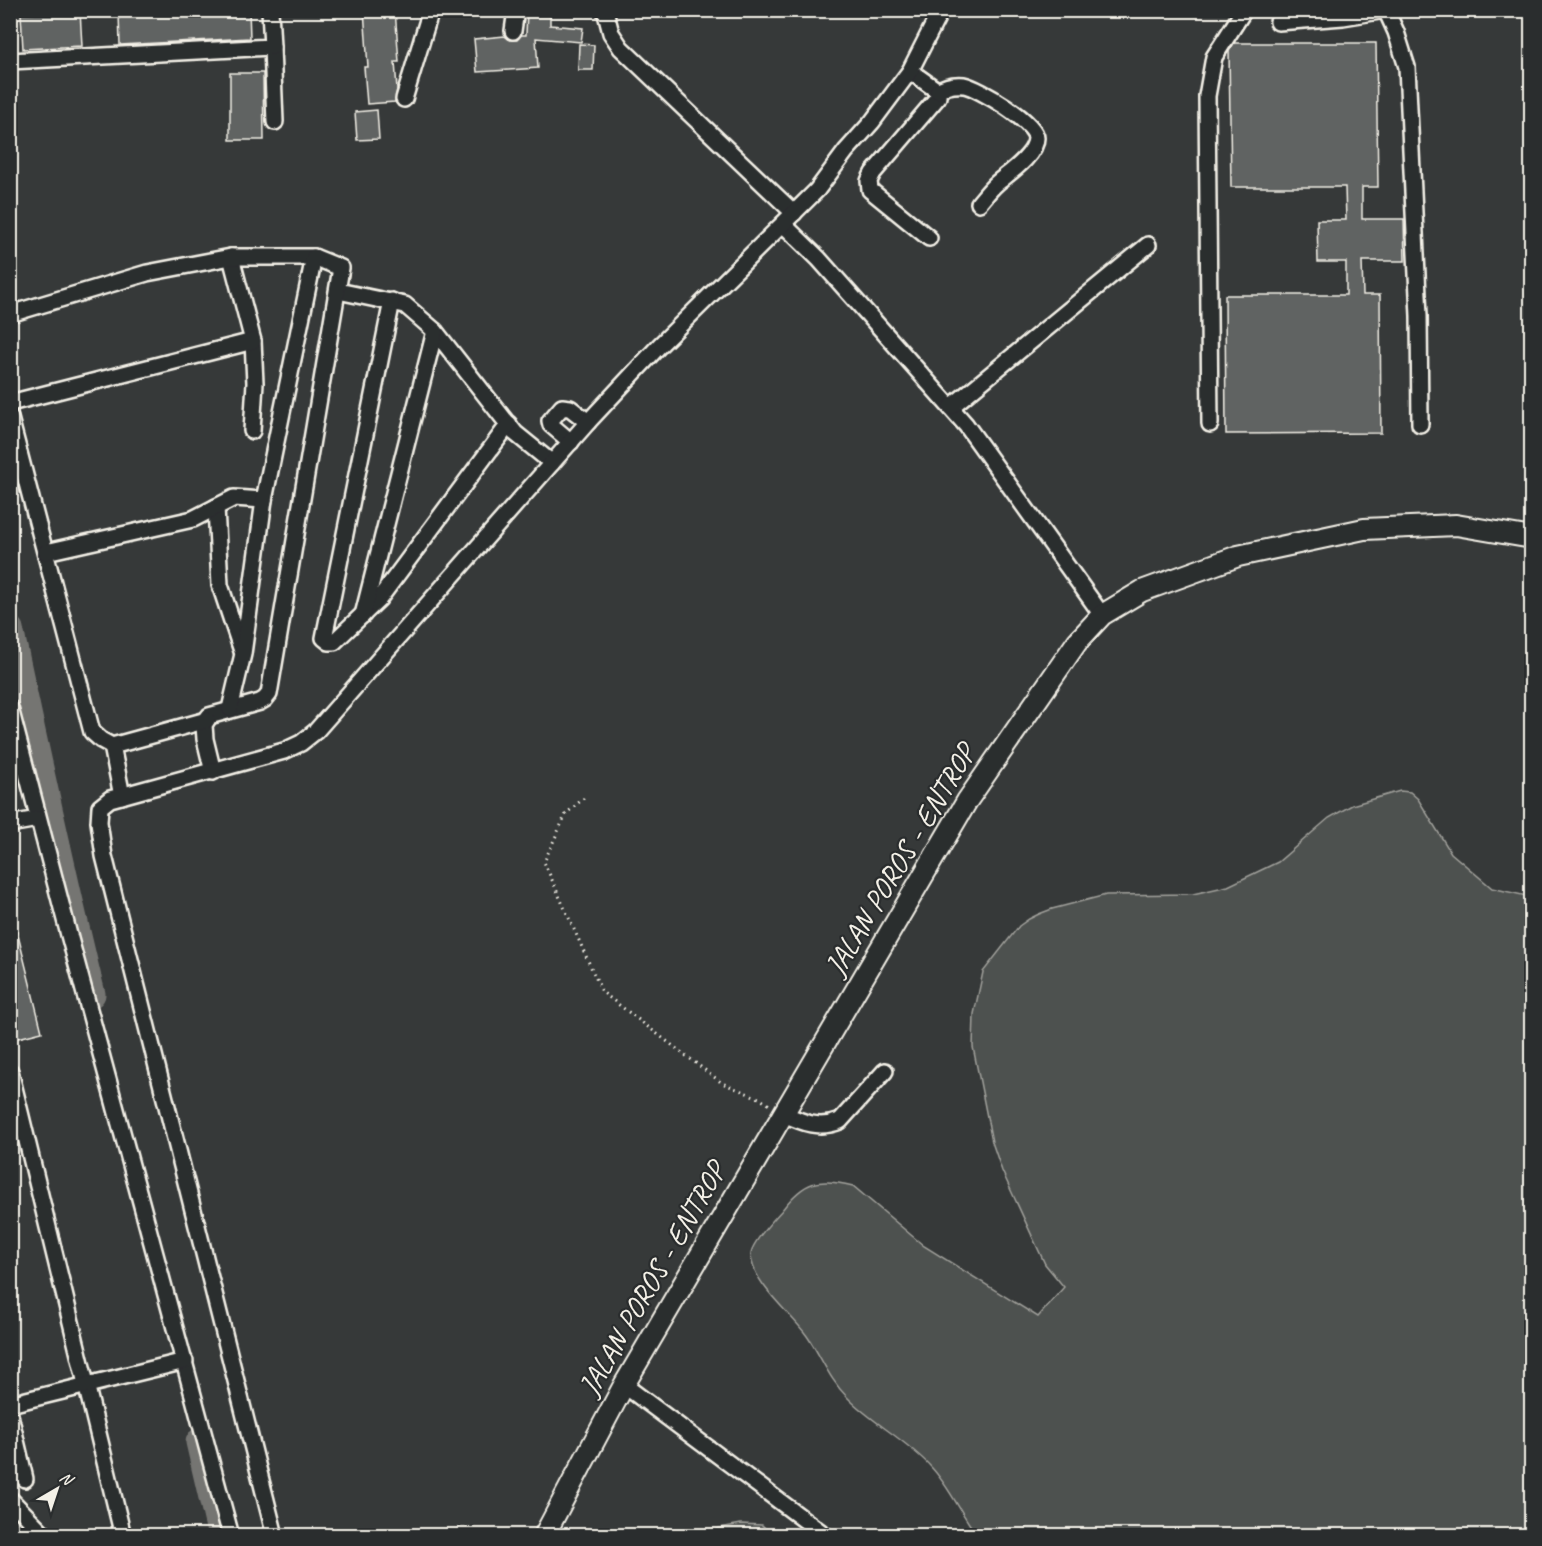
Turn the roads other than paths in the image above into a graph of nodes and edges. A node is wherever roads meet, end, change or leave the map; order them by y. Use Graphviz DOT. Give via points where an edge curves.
graph roads {
  1 [pos="270,10"];
  2 [pos="430,10"];
  3 [pos="516,10"];
  4 [pos="605,10"];
  5 [pos="941,10"];
  6 [pos="1244,10"];
  7 [pos="1386,10"];
  8 [pos="1278,22"];
  9 [pos="513,31"];
  10 [pos="272,47"];
  11 [pos="10,61"];
  12 [pos="910,71"];
  13 [pos="938,92"];
  14 [pos="404,99"];
  15 [pos="275,122"];
  16 [pos="979,203"];
  17 [pos="787,205"];
  18 [pos="783,224"];
  19 [pos="929,238"];
  20 [pos="1148,245"];
  21 [pos="231,257"];
  22 [pos="314,257"];
  23 [pos="338,291"];
  24 [pos="392,301"];
  25 [pos="10,314"];
  26 [pos="435,331"];
  27 [pos="253,341"];
  28 [pos="10,403"];
  29 [pos="951,407"];
  30 [pos="10,418"];
  31 [pos="588,422"];
  32 [pos="510,424"];
  33 [pos="1210,424"];
  34 [pos="1420,424"];
  35 [pos="252,431"];
  36 [pos="570,442"];
  37 [pos="552,463"];
  38 [pos="264,500"];
  39 [pos="216,507"];
  40 [pos="1532,538"];
  41 [pos="46,552"];
  42 [pos="363,615"];
  43 [pos="1102,615"];
  44 [pos="243,654"];
  45 [pos="10,708"];
  46 [pos="230,709"];
  47 [pos="207,720"];
  48 [pos="112,746"];
  49 [pos="210,761"];
  50 [pos="122,796"];
  51 [pos="39,819"];
  52 [pos="10,824"];
  53 [pos="10,1071"];
  54 [pos="885,1071"];
  55 [pos="782,1113"];
  56 [pos="185,1361"];
  57 [pos="87,1384"];
  58 [pos="624,1385"];
  59 [pos="10,1404"];
  60 [pos="10,1415"];
  61 [pos="25,1479"];
  62 [pos="10,1499"];
  63 [pos="46,1536"];
  64 [pos="123,1536"];
  65 [pos="231,1536"];
  66 [pos="274,1536"];
  67 [pos="544,1536"];
  68 [pos="826,1536"];
  1 -- 10 [label="street"];
  2 -- 14 [label="street"];
  3 -- 9 [label="street"];
  4 -- 17 [label="street" via="610,33 621,48"];
  5 -- 12 [label="street"];
  6 -- 33 [label="street" via="1214,57 1207,96"];
  7 -- 8 [label="street"];
  7 -- 34 [label="street" via="1407,67"];
  10 -- 11 [label="street"];
  10 -- 15 [label="street"];
  12 -- 13 [label="street"];
  12 -- 17 [label="street" via="817,190"];
  13 -- 16 [label="street" via="943,87 964,85 1034,130 1034,148"];
  13 -- 19 [label="street" via="869,181 870,190"];
  17 -- 18 [label="street"];
  18 -- 29 [label="street"];
  18 -- 31 [label="street"];
  20 -- 29 [label="street"];
  21 -- 22 [label="street"];
  21 -- 25 [label="street" via="147,273"];
  21 -- 27 [label="street"];
  22 -- 23 [label="street" via="341,268"];
  22 -- 38 [label="street"];
  23 -- 24 [label="street"];
  23 -- 46 [label="street" via="269,693 260,702"];
  24 -- 26 [label="street" via="405,306"];
  24 -- 42 [label="street" via="324,638 334,642"];
  26 -- 32 [label="street"];
  26 -- 42 [label="street"];
  27 -- 28 [label="street"];
  27 -- 35 [label="street"];
  29 -- 43 [label="street"];
  30 -- 41 [label="street"];
  31 -- 36 [label="street"];
  31 -- 36 [label="street" via="570,408 562,407 550,421"];
  32 -- 37 [label="street" via="515,433"];
  32 -- 42 [label="street"];
  36 -- 37 [label="street"];
  37 -- 49 [label="street" via="316,731 284,751"];
  38 -- 39 [label="street" via="234,498"];
  38 -- 44 [label="street"];
  39 -- 41 [label="street" via="193,519"];
  39 -- 44 [label="street" via="220,585"];
  40 -- 43 [label="main road, JALAN POROS - ENTROP" via="1456,525 1364,529 1238,556 1142,591"];
  41 -- 48 [label="street" via="92,732"];
  43 -- 55 [label="main road, JALAN POROS - ENTROP" via="1077,642 967,801"];
  44 -- 46 [label="street"];
  45 -- 51 [label="street"];
  46 -- 47 [label="street"];
  47 -- 48 [label="street"];
  47 -- 49 [label="street" via="204,725"];
  48 -- 50 [label="street"];
  49 -- 50 [label="street"];
  50 -- 66 [label="street" via="100,807 104,856"];
  51 -- 52 [label="street"];
  51 -- 56 [label="street"];
  53 -- 57 [label="street"];
  54 -- 55 [label="street" via="840,1121 812,1126"];
  55 -- 58 [label="main road, JALAN POROS - ENTROP"];
  56 -- 57 [label="street"];
  56 -- 65 [label="street"];
  57 -- 59 [label="street"];
  57 -- 64 [label="street"];
  58 -- 67 [label="main road, JALAN POROS - ENTROP"];
  58 -- 68 [label="street"];
  60 -- 61 [label="street"];
  62 -- 63 [label="street"];
}
